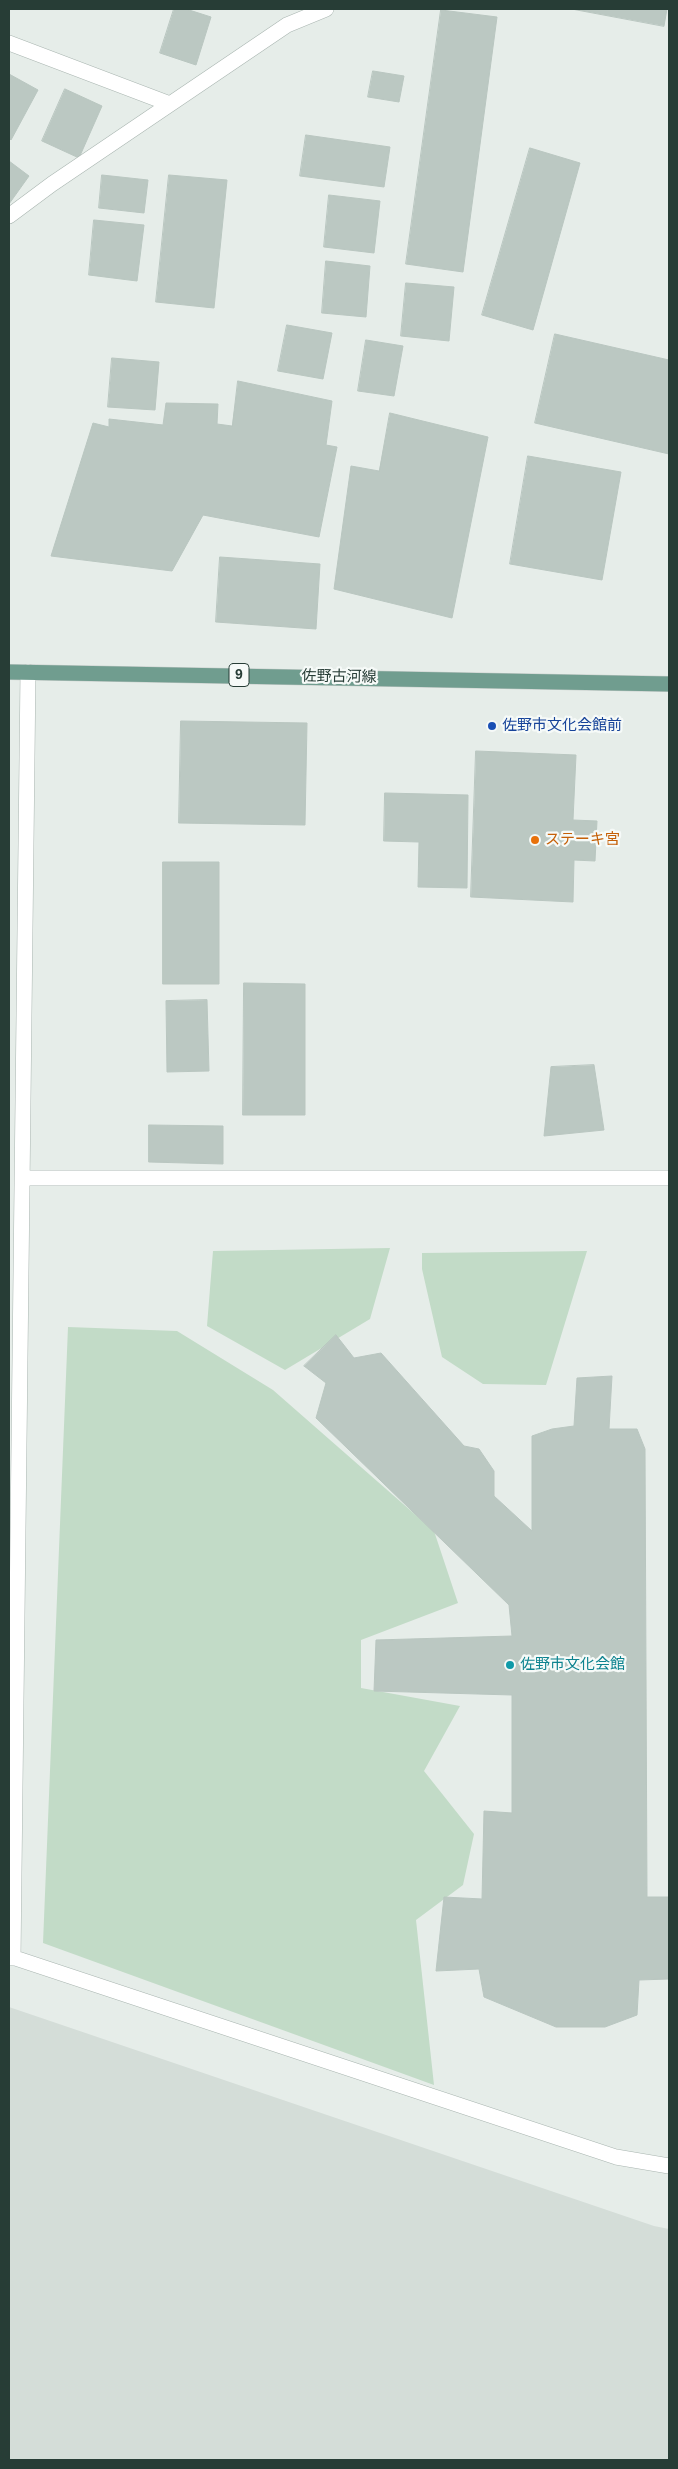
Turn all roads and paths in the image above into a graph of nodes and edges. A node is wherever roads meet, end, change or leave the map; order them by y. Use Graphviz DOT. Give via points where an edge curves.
graph roads {
  1 [pos="326,9"];
  2 [pos="9,43"];
  3 [pos="170,104"];
  4 [pos="9,216"];
  5 [pos="9,672"];
  6 [pos="28,672"];
  7 [pos="669,684"];
  8 [pos="23,1178"];
  9 [pos="669,1178"];
  10 [pos="11,1957"];
  11 [pos="669,2166"];
  1 -- 3 [label="street" via="288,25"];
  2 -- 3 [label="street"];
  3 -- 4 [label="street"];
  5 -- 6 [label="main road, 佐野古河線 / 9"];
  6 -- 7 [label="main road, 佐野古河線 / 9"];
  6 -- 8 [label="street"];
  8 -- 9 [label="street"];
  8 -- 10 [label="street"];
  10 -- 11 [label="street" via="616,2158"];
}
